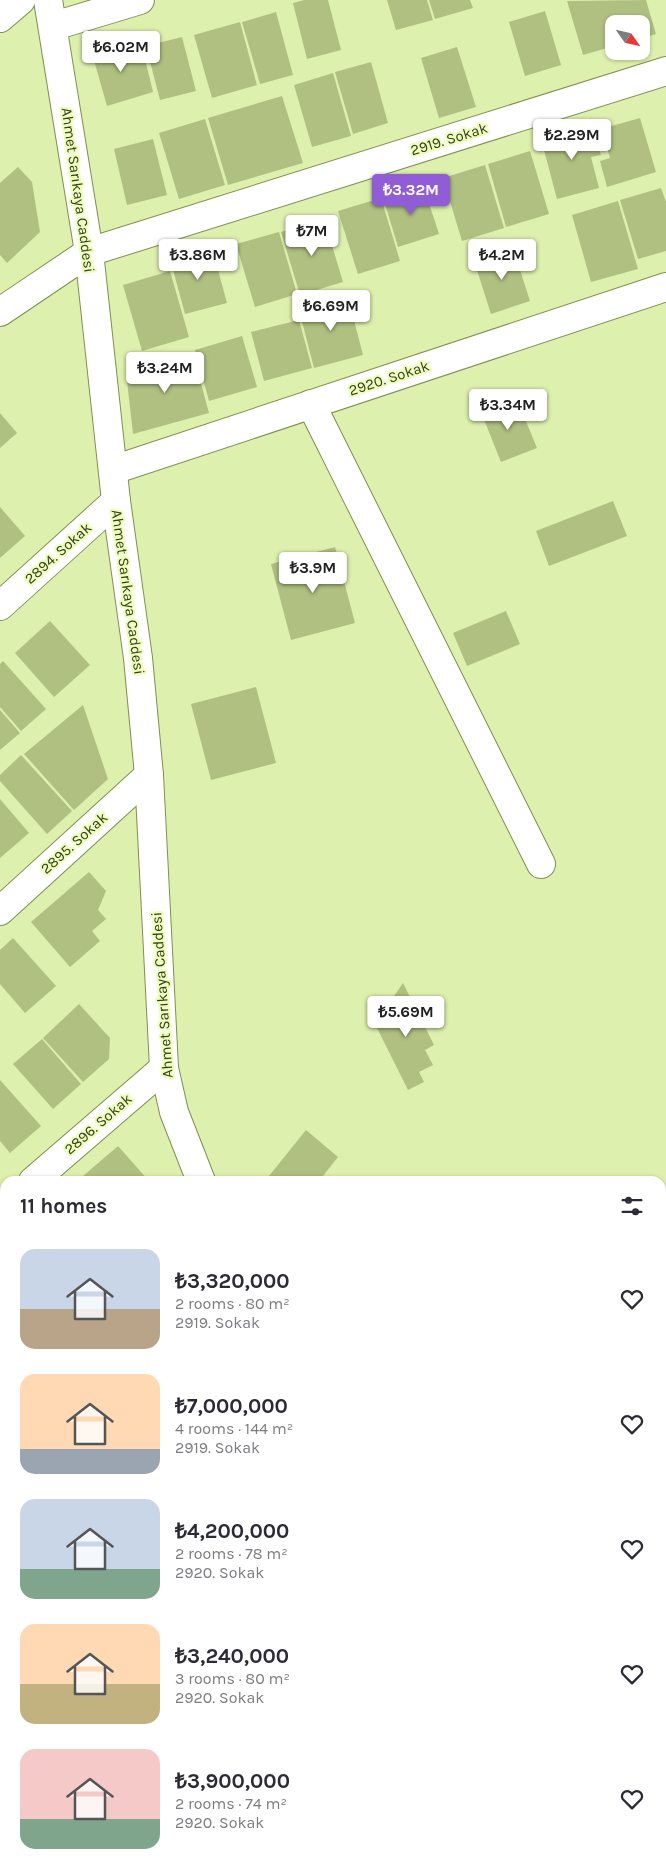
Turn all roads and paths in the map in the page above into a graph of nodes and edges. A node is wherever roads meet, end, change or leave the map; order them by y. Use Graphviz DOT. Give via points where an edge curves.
graph roads {
  1 [pos="21,0"];
  2 [pos="140,0"];
  3 [pos="51,13"];
  4 [pos="0,18"];
  5 [pos="666,71"];
  6 [pos="89,252"];
  7 [pos="666,287"];
  8 [pos="0,312"];
  9 [pos="311,404"];
  10 [pos="113,470"];
  11 [pos="116,501"];
  12 [pos="0,606"];
  13 [pos="148,776"];
  14 [pos="541,864"];
  15 [pos="0,911"];
  16 [pos="164,1068"];
  17 [pos="39,1176"];
  18 [pos="199,1176"];
  1 -- 4 [label="street"];
  2 -- 3 [label="street"];
  3 -- 6 [label="street, Ahmet Sarıkaya Caddesi"];
  5 -- 6 [label="street, 2919. Sokak"];
  6 -- 8 [label="street, 2919. Sokak"];
  6 -- 10 [label="street, Ahmet Sarıkaya Caddesi"];
  7 -- 9 [label="street, 2920. Sokak"];
  9 -- 10 [label="street, 2920. Sokak"];
  9 -- 14 [label="street"];
  10 -- 11 [label="street, Ahmet Sarıkaya Caddesi"];
  11 -- 12 [label="street, 2894. Sokak"];
  11 -- 13 [label="street, Ahmet Sarıkaya Caddesi" via="138,658"];
  13 -- 15 [label="street, 2895. Sokak"];
  13 -- 16 [label="street, Ahmet Sarıkaya Caddesi"];
  16 -- 17 [label="street, 2896. Sokak"];
  16 -- 18 [label="street, Ahmet Sarıkaya Caddesi" via="174,1112"];
}
